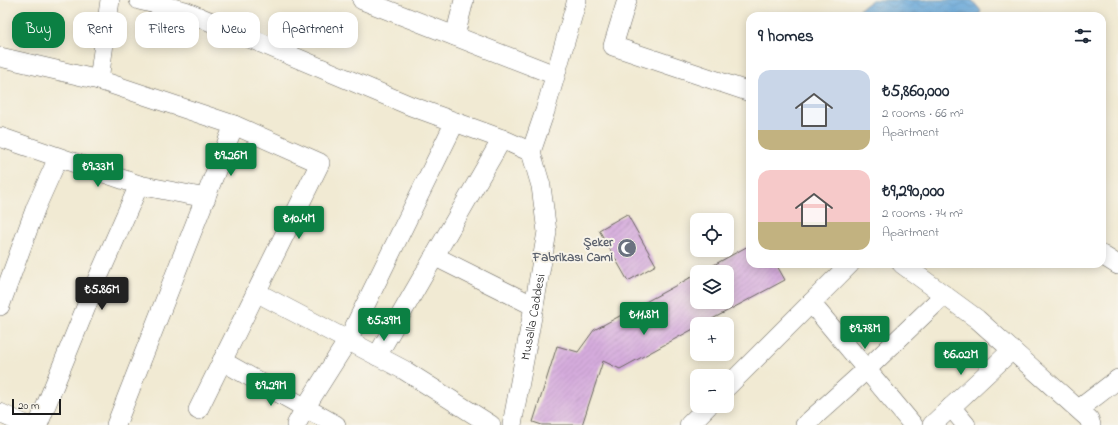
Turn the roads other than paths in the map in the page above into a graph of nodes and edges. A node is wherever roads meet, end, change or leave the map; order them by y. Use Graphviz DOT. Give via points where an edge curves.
graph roads {
  1 [pos="110,0"];
  2 [pos="139,0"];
  3 [pos="362,0"];
  4 [pos="464,0"];
  5 [pos="577,0"];
  6 [pos="626,0"];
  7 [pos="385,4"];
  8 [pos="455,36"];
  9 [pos="0,57"];
  10 [pos="555,75"];
  11 [pos="98,80"];
  12 [pos="746,91"];
  13 [pos="455,122"];
  14 [pos="234,125"];
  15 [pos="0,137"];
  16 [pos="502,139"];
  17 [pos="531,152"];
  18 [pos="58,158"];
  19 [pos="139,186"];
  20 [pos="206,198"];
  21 [pos="434,256"];
  22 [pos="1106,258"];
  23 [pos="1118,265"];
  24 [pos="846,268"];
  25 [pos="907,268"];
  26 [pos="256,292"];
  27 [pos="944,295"];
  28 [pos="811,303"];
  29 [pos="0,306"];
  30 [pos="534,306"];
  31 [pos="348,340"];
  32 [pos="1012,350"];
  33 [pos="377,356"];
  34 [pos="222,361"];
  35 [pos="867,370"];
  36 [pos="1118,379"];
  37 [pos="734,380"];
  38 [pos="951,407"];
  39 [pos="305,408"];
  40 [pos="1079,409"];
  41 [pos="198,410"];
  42 [pos="0,413"];
  43 [pos="701,413"];
  44 [pos="26,425"];
  45 [pos="38,425"];
  46 [pos="116,425"];
  47 [pos="296,425"];
  48 [pos="336,425"];
  49 [pos="492,425"];
  50 [pos="512,425"];
  51 [pos="689,425"];
  52 [pos="805,425"];
  53 [pos="913,425"];
  54 [pos="932,425"];
  55 [pos="966,425"];
  56 [pos="1091,425"];
  1 -- 11 [label="street"];
  2 -- 13 [label="street" via="185,11"];
  3 -- 7 [label="street"];
  4 -- 8 [label="street"];
  5 -- 10 [label="street"];
  6 -- 12 [label="street" via="613,46"];
  7 -- 8 [label="street"];
  8 -- 10 [label="street"];
  9 -- 11 [label="street"];
  10 -- 17 [label="street"];
  11 -- 14 [label="street"];
  13 -- 16 [label="street"];
  13 -- 31 [label="street"];
  14 -- 20 [label="street"];
  14 -- 26 [label="street" via="320,163"];
  15 -- 18 [label="street"];
  16 -- 17 [label="street"];
  16 -- 21 [label="street"];
  17 -- 30 [label="street, Musalla Caddesi" via="540,186 547,232"];
  18 -- 19 [label="street"];
  18 -- 29 [label="street" via="36,207"];
  19 -- 20 [label="street"];
  19 -- 45 [label="street"];
  20 -- 46 [label="street"];
  21 -- 30 [label="street"];
  21 -- 33 [label="street"];
  22 -- 23 [label="street"];
  24 -- 28 [label="street"];
  25 -- 27 [label="street"];
  26 -- 31 [label="street"];
  26 -- 34 [label="street"];
  27 -- 32 [label="street" via="977,319"];
  27 -- 35 [label="street"];
  28 -- 35 [label="street"];
  28 -- 37 [label="street"];
  30 -- 50 [label="street, Musalla Caddesi"];
  31 -- 33 [label="street"];
  31 -- 39 [label="street"];
  32 -- 38 [label="street"];
  32 -- 40 [label="street"];
  33 -- 49 [label="street"];
  34 -- 39 [label="street"];
  34 -- 41 [label="street"];
  35 -- 52 [label="street"];
  35 -- 53 [label="street"];
  36 -- 40 [label="street"];
  38 -- 54 [label="street"];
  38 -- 55 [label="street"];
  39 -- 47 [label="street"];
  39 -- 48 [label="street"];
  40 -- 56 [label="street" via="1090,418"];
  42 -- 44 [label="street"];
  43 -- 51 [label="street"];
}
